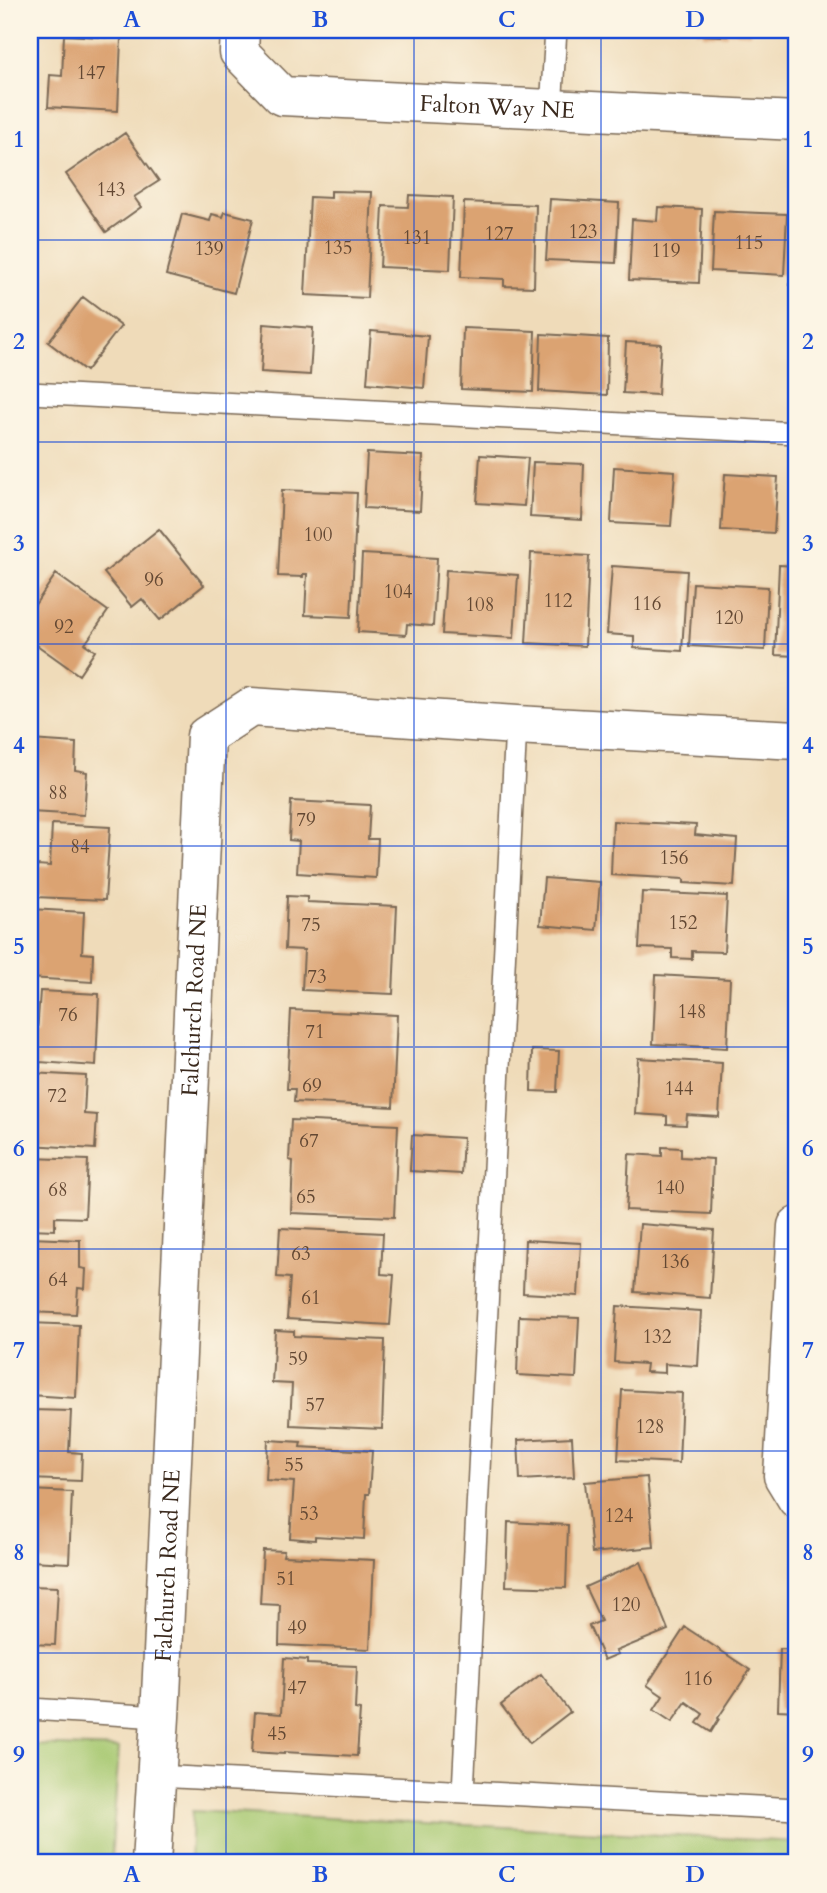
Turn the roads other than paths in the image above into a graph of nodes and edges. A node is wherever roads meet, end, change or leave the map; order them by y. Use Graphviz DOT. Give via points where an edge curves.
graph roads {
  1 [pos="240,30"];
  2 [pos="556,30"];
  3 [pos="551,109"];
  4 [pos="797,121"];
  5 [pos="30,393"];
  6 [pos="797,433"];
  7 [pos="516,725"];
  8 [pos="797,740"];
  9 [pos="797,1226"];
  10 [pos="797,1499"];
  11 [pos="30,1709"];
  12 [pos="160,1717"];
  13 [pos="156,1776"];
  14 [pos="463,1791"];
  15 [pos="797,1809"];
  16 [pos="151,1863"];
  1 -- 3 [label="street, Falton Way NE" via="239,52 282,96"];
  2 -- 3 [label="lane"];
  3 -- 4 [label="street, Falton Way NE"];
  5 -- 6 [label="lane"];
  7 -- 8 [label="street, Falchurch Road NE"];
  7 -- 12 [label="street, Falchurch Road NE" via="251,707 206,736"];
  7 -- 14 [label="lane"];
  9 -- 10 [label="street" via="783,1476"];
  11 -- 12 [label="lane"];
  12 -- 13 [label="street, Falchurch Road NE"];
  13 -- 14 [label="lane"];
  13 -- 16 [label="street, Falchurch Road NE"];
  14 -- 15 [label="lane"];
}
